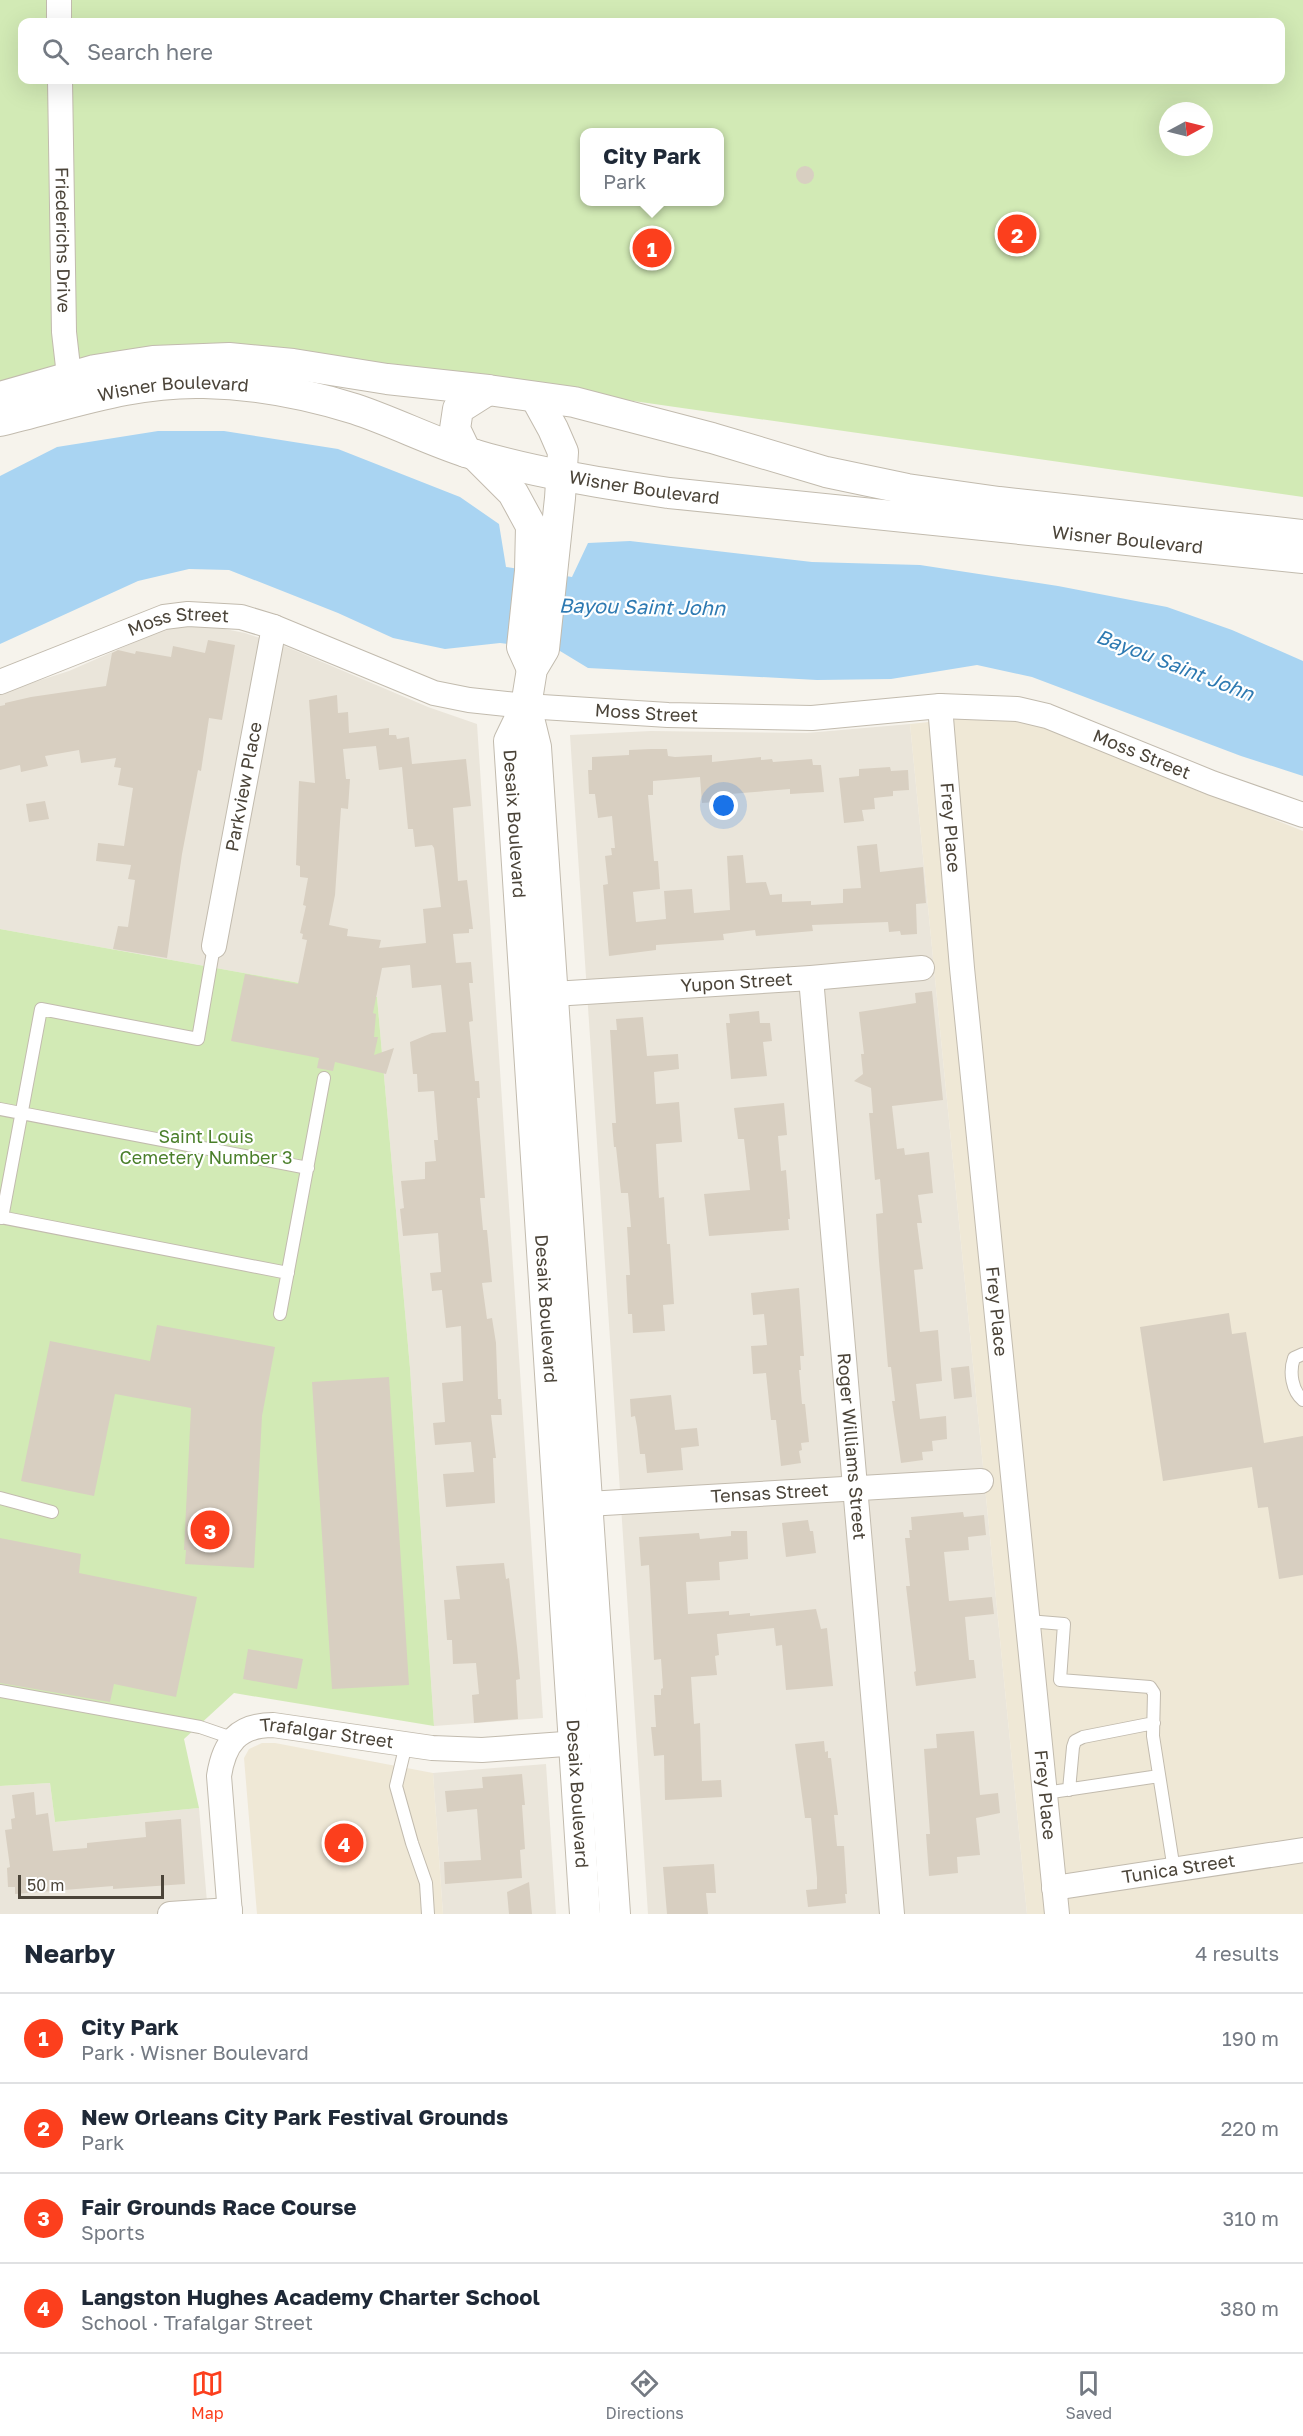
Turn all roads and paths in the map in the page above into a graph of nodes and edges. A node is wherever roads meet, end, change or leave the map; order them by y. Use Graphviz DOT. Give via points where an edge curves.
graph roads {
  1 [pos="59,0"];
  2 [pos="59,18"];
  3 [pos="60,84"];
  4 [pos="70,389"];
  5 [pos="488,390"];
  6 [pos="0,397"];
  7 [pos="536,398"];
  8 [pos="0,421"];
  9 [pos="470,453"];
  10 [pos="561,475"];
  11 [pos="906,503"];
  12 [pos="1303,535"];
  13 [pos="1303,558"];
  14 [pos="540,571"];
  15 [pos="274,627"];
  16 [pos="0,682"];
  17 [pos="526,706"];
  18 [pos="940,706"];
  19 [pos="1303,815"];
  20 [pos="214,946"];
  21 [pos="922,968"];
  22 [pos="811,978"];
  23 [pos="539,995"];
  24 [pos="324,1078"];
  25 [pos="0,1109"];
  26 [pos="21,1113"];
  27 [pos="308,1168"];
  28 [pos="1,1218"];
  29 [pos="288,1273"];
  30 [pos="280,1314"];
  31 [pos="1303,1354"];
  32 [pos="1303,1400"];
  33 [pos="981,1481"];
  34 [pos="854,1489"];
  35 [pos="0,1498"];
  36 [pos="573,1505"];
  37 [pos="52,1512"];
  38 [pos="1028,1621"];
  39 [pos="0,1691"];
  40 [pos="1154,1723"];
  41 [pos="235,1739"];
  42 [pos="603,1741"];
  43 [pos="574,1743"];
  44 [pos="406,1744"];
  45 [pos="1159,1776"];
  46 [pos="1069,1790"];
  47 [pos="1045,1793"];
  48 [pos="1303,1850"];
  49 [pos="1173,1870"];
  50 [pos="1054,1888"];
  51 [pos="230,1912"];
  52 [pos="170,1914"];
  53 [pos="428,1914"];
  54 [pos="585,1914"];
  55 [pos="615,1914"];
  56 [pos="892,1914"];
  57 [pos="1057,1914"];
  1 -- 2 [label="street"];
  3 -- 4 [label="street, Friederichs Drive" via="64,332"];
  4 -- 5 [label="street, Wisner Boulevard" via="127,364 229,358"];
  4 -- 6 [label="street, Wisner Boulevard"];
  4 -- 8 [label="street, Wisner Boulevard"];
  4 -- 9 [label="street, Wisner Boulevard" via="203,383 266,389 357,410"];
  5 -- 7 [label="street, Wisner Boulevard"];
  5 -- 9 [label="street" via="458,409 455,429"];
  7 -- 10 [label="street, Desaix Boulevard" via="562,452"];
  7 -- 11 [label="street, Wisner Boulevard" via="574,402 712,438 826,472"];
  9 -- 10 [label="street, Wisner Boulevard"];
  9 -- 14 [label="street, Desaix Boulevard" via="513,493 531,526"];
  10 -- 11 [label="street, Wisner Boulevard" via="669,493"];
  10 -- 14 [label="street, Desaix Boulevard"];
  11 -- 12 [label="street, Wisner Boulevard" via="999,502"];
  11 -- 13 [label="street, Wisner Boulevard"];
  14 -- 17 [label="street, Desaix Boulevard"];
  15 -- 16 [label="street, Moss Street" via="241,617 164,617"];
  15 -- 17 [label="street, Moss Street" via="434,693"];
  15 -- 20 [label="street, Parkview Place"];
  17 -- 18 [label="street, Moss Street" via="668,715 812,718"];
  17 -- 23 [label="street, Desaix Boulevard" via="536,747"];
  18 -- 19 [label="street, Moss Street" via="1017,709 1047,716"];
  18 -- 38 [label="street, Frey Place" via="962,969"];
  20 -- 26 [label="lane" via="198,1039 41,1009"];
  21 -- 22 [label="street, Yupon Street"];
  22 -- 23 [label="street, Yupon Street"];
  22 -- 34 [label="street, Roger Williams Street"];
  23 -- 36 [label="street, Desaix Boulevard"];
  24 -- 27 [label="lane"];
  25 -- 26 [label="lane"];
  26 -- 27 [label="lane"];
  26 -- 28 [label="lane"];
  27 -- 29 [label="lane"];
  28 -- 29 [label="lane"];
  29 -- 30 [label="lane"];
  31 -- 32 [label="lane" via="1294,1358 1291,1366 1296,1393"];
  33 -- 34 [label="street, Tensas Street"];
  34 -- 36 [label="street, Tensas Street"];
  34 -- 56 [label="street, Roger Williams Street"];
  35 -- 37 [label="lane"];
  36 -- 42 [label="street, Desaix Boulevard"];
  36 -- 43 [label="street, Desaix Boulevard"];
  38 -- 40 [label="lane" via="1064,1624 1060,1680 1150,1687 1155,1698"];
  38 -- 47 [label="street, Frey Place"];
  39 -- 41 [label="lane" via="200,1727"];
  40 -- 45 [label="lane"];
  40 -- 46 [label="lane" via="1075,1742"];
  41 -- 44 [label="street, Trafalgar Street" via="246,1729 273,1725"];
  41 -- 51 [label="street, Trafalgar Street" via="227,1746 219,1776"];
  42 -- 43 [label="street, Trafalgar Street"];
  42 -- 55 [label="street, Desaix Boulevard"];
  43 -- 44 [label="street, Trafalgar Street" via="482,1750"];
  43 -- 54 [label="street, Desaix Boulevard"];
  44 -- 53 [label="lane" via="396,1786 426,1883"];
  45 -- 46 [label="lane"];
  45 -- 49 [label="lane"];
  46 -- 47 [label="lane"];
  47 -- 50 [label="street, Frey Place"];
  48 -- 49 [label="street, Tunica Street"];
  49 -- 50 [label="street, Tunica Street"];
  50 -- 57 [label="street, Frey Place"];
  51 -- 52 [label="street"];
}
